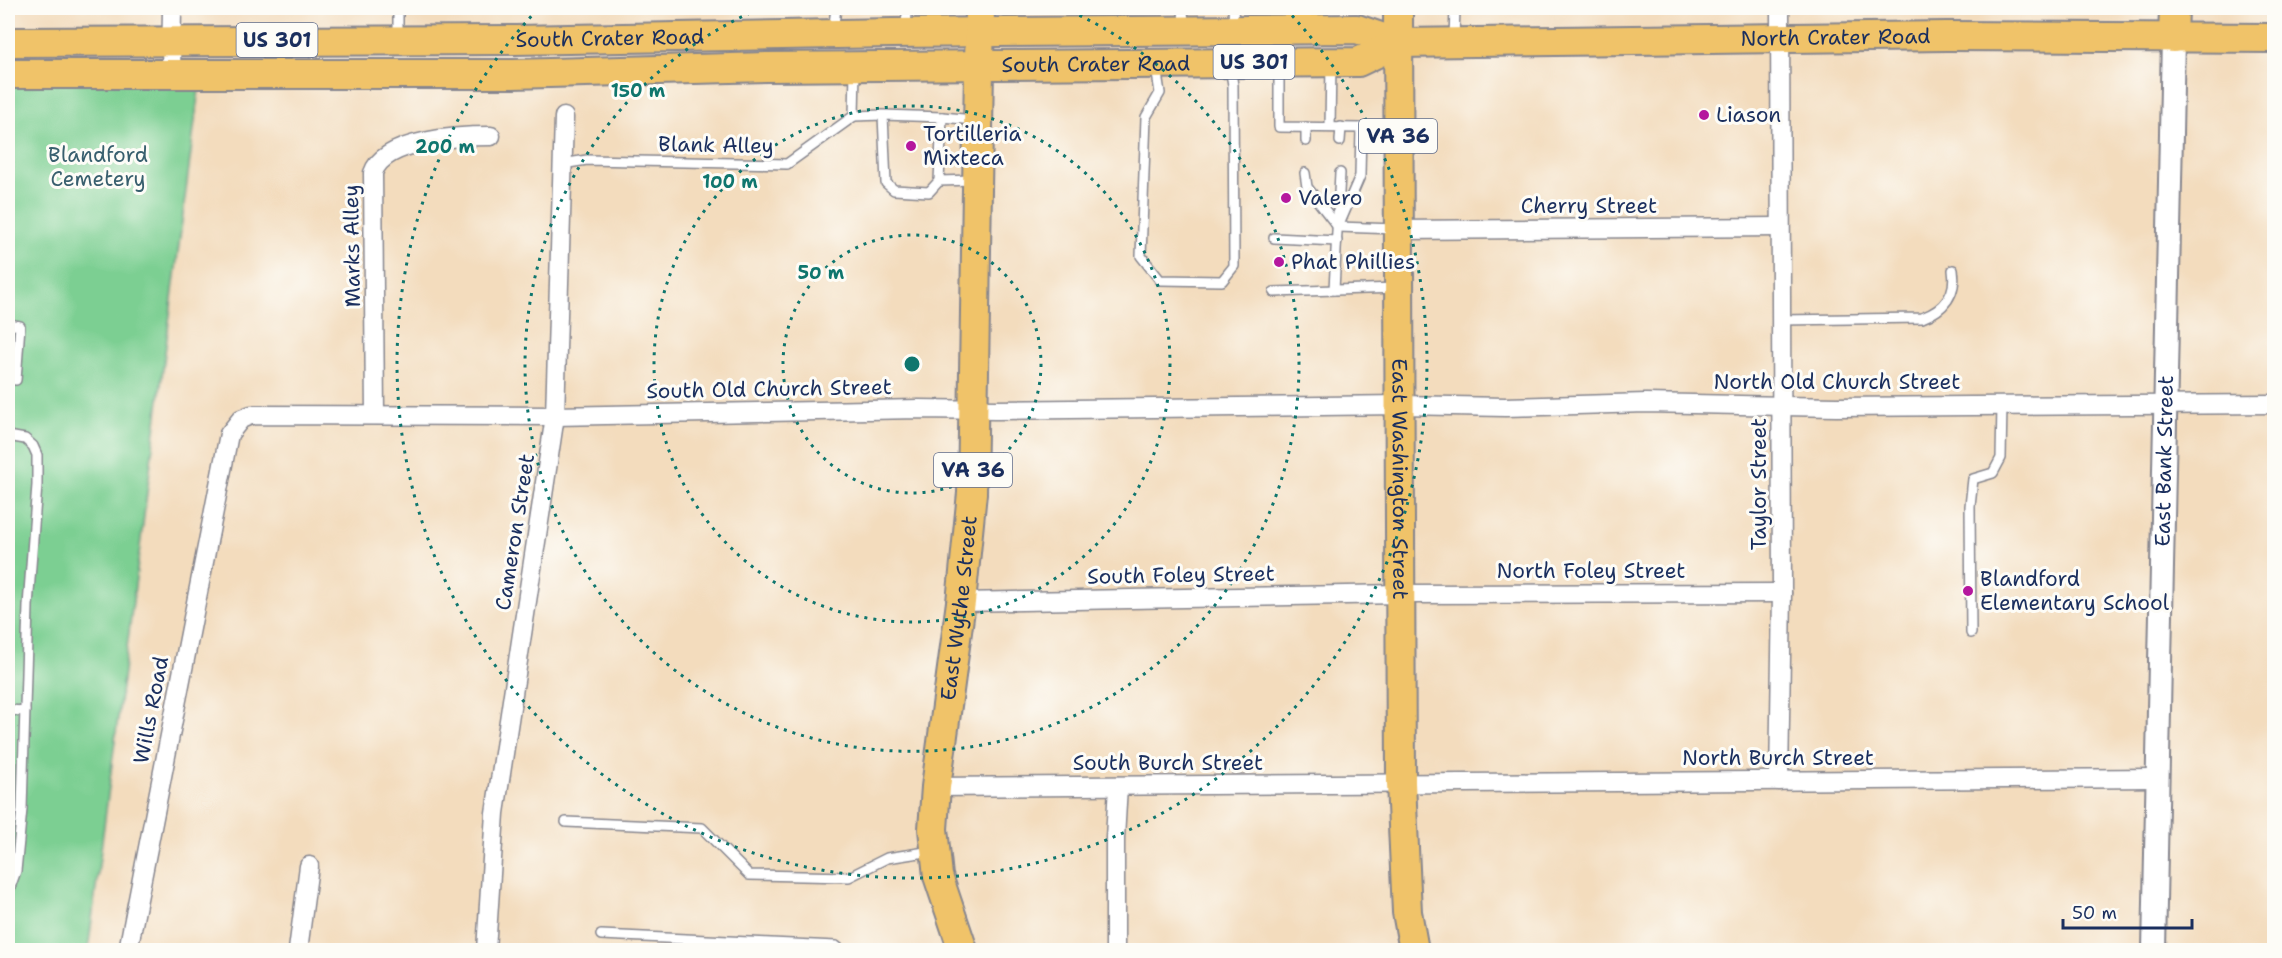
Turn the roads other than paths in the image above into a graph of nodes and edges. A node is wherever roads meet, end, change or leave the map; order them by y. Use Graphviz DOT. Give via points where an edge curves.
graph roads {
  1 [pos="171,8"];
  2 [pos="398,8"];
  3 [pos="1398,8"];
  4 [pos="1455,8"];
  5 [pos="1780,8"];
  6 [pos="2174,8"];
  7 [pos="1184,19"];
  8 [pos="907,20"];
  9 [pos="980,20"];
  10 [pos="1234,20"];
  11 [pos="834,21"];
  12 [pos="2173,38"];
  13 [pos="2274,38"];
  14 [pos="1780,39"];
  15 [pos="171,40"];
  16 [pos="398,40"];
  17 [pos="8,42"];
  18 [pos="1398,42"];
  19 [pos="1454,42"];
  20 [pos="1279,62"];
  21 [pos="1331,62"];
  22 [pos="1229,63"];
  23 [pos="1155,64"];
  24 [pos="855,67"];
  25 [pos="981,67"];
  26 [pos="8,74"];
  27 [pos="171,74"];
  28 [pos="883,115"];
  29 [pos="854,116"];
  30 [pos="564,117"];
  31 [pos="942,117"];
  32 [pos="980,121"];
  33 [pos="1306,127"];
  34 [pos="1330,127"];
  35 [pos="1341,127"];
  36 [pos="1361,128"];
  37 [pos="1398,128"];
  38 [pos="491,136"];
  39 [pos="1306,141"];
  40 [pos="1340,141"];
  41 [pos="562,164"];
  42 [pos="1305,173"];
  43 [pos="1340,173"];
  44 [pos="978,180"];
  45 [pos="939,181"];
  46 [pos="1338,227"];
  47 [pos="1780,227"];
  48 [pos="1399,230"];
  49 [pos="1274,238"];
  50 [pos="1337,241"];
  51 [pos="1953,270"];
  52 [pos="1399,288"];
  53 [pos="1334,290"];
  54 [pos="1274,292"];
  55 [pos="1781,320"];
  56 [pos="8,324"];
  57 [pos="8,379"];
  58 [pos="2164,404"];
  59 [pos="2274,404"];
  60 [pos="1400,405"];
  61 [pos="1782,405"];
  62 [pos="2001,405"];
  63 [pos="975,410"];
  64 [pos="375,414"];
  65 [pos="555,416"];
  66 [pos="8,436"];
  67 [pos="221,479"];
  68 [pos="1782,593"];
  69 [pos="1401,594"];
  70 [pos="962,602"];
  71 [pos="1971,633"];
  72 [pos="8,710"];
  73 [pos="25,711"];
  74 [pos="2156,778"];
  75 [pos="1779,781"];
  76 [pos="1401,783"];
  77 [pos="1118,786"];
  78 [pos="936,787"];
  79 [pos="566,822"];
  80 [pos="935,850"];
  81 [pos="309,866"];
  82 [pos="8,893"];
  83 [pos="951,922"];
  84 [pos="602,935"];
  85 [pos="128,951"];
  86 [pos="298,951"];
  87 [pos="486,951"];
  88 [pos="842,951"];
  89 [pos="944,951"];
  90 [pos="963,951"];
  91 [pos="1115,951"];
  92 [pos="1414,951"];
  93 [pos="2154,951"];
  1 -- 15 [label="street"];
  2 -- 16 [label="lane"];
  3 -- 18 [label="main road, East Washington Street"];
  4 -- 19 [label="lane"];
  5 -- 14 [label="street, Taylor Street"];
  6 -- 12 [label="main road, East Bank Street"];
  7 -- 9 [label="main road, South Crater Road / US 301"];
  7 -- 10 [label="main road, South Crater Road / US 301"];
  8 -- 9 [label="main road, South Crater Road / US 301"];
  8 -- 11 [label="main road, South Crater Road / US 301"];
  9 -- 25 [label="main road, East Wythe Street / VA 36"];
  10 -- 18 [label="main road, South Crater Road / US 301" via="1357,29"];
  11 -- 16 [label="main road, South Crater Road / US 301"];
  12 -- 13 [label="main road, North Crater Road / US 301"];
  12 -- 14 [label="main road, North Crater Road / US 301"];
  12 -- 58 [label="street, East Bank Street"];
  14 -- 19 [label="main road, North Crater Road / US 301"];
  14 -- 47 [label="street, Taylor Street"];
  15 -- 16 [label="main road, South Crater Road / US 301"];
  15 -- 17 [label="main road, South Crater Road / US 301"];
  15 -- 27 [label="street"];
  18 -- 19 [label="main road, North Crater Road / US 301"];
  18 -- 21 [label="main road, South Crater Road / US 301" via="1358,62"];
  18 -- 37 [label="main road, East Washington Street / VA 36"];
  20 -- 21 [label="main road, South Crater Road / US 301"];
  20 -- 22 [label="main road, South Crater Road / US 301"];
  20 -- 33 [label="lane" via="1279,127"];
  21 -- 34 [label="lane"];
  22 -- 23 [label="main road, South Crater Road / US 301"];
  22 -- 23 [label="lane" via="1233,85 1234,266 1222,281 1160,280 1140,256 1146,117 1160,93"];
  23 -- 25 [label="main road, South Crater Road / US 301"];
  24 -- 25 [label="main road, South Crater Road / US 301"];
  24 -- 27 [label="main road, South Crater Road / US 301" via="513,74"];
  24 -- 29 [label="lane"];
  25 -- 32 [label="main road, East Wythe Street / VA 36"];
  26 -- 27 [label="main road, South Crater Road / US 301"];
  28 -- 29 [label="lane"];
  28 -- 31 [label="lane"];
  28 -- 45 [label="lane" via="886,183 894,190 929,192"];
  29 -- 41 [label="lane, Blank Alley" via="787,164 587,160"];
  30 -- 41 [label="street, Cameron Street"];
  31 -- 32 [label="lane"];
  31 -- 45 [label="lane"];
  32 -- 44 [label="main road, East Wythe Street / VA 36"];
  33 -- 34 [label="lane"];
  33 -- 39 [label="lane"];
  34 -- 35 [label="lane"];
  35 -- 36 [label="lane"];
  35 -- 40 [label="lane"];
  36 -- 37 [label="lane"];
  36 -- 46 [label="lane" via="1360,176"];
  37 -- 48 [label="main road, East Washington Street / VA 36"];
  38 -- 64 [label="street, Marks Alley" via="429,141 384,156 376,164"];
  41 -- 65 [label="street, Cameron Street"];
  42 -- 46 [label="lane" via="1307,187"];
  43 -- 46 [label="lane"];
  44 -- 45 [label="lane"];
  44 -- 63 [label="main road, East Wythe Street / VA 36"];
  46 -- 48 [label="lane"];
  46 -- 50 [label="lane"];
  47 -- 48 [label="street, Cherry Street"];
  47 -- 55 [label="street, Taylor Street"];
  48 -- 52 [label="main road, East Washington Street / VA 36"];
  49 -- 50 [label="lane"];
  50 -- 53 [label="lane"];
  51 -- 55 [label="lane" via="1951,295 1934,314 1922,318"];
  52 -- 53 [label="lane"];
  52 -- 60 [label="main road, East Washington Street / VA 36"];
  53 -- 54 [label="lane"];
  55 -- 61 [label="street, Taylor Street"];
  56 -- 57 [label="lane" via="20,326 16,380"];
  58 -- 59 [label="street, North Old Church Street"];
  58 -- 62 [label="street, North Old Church Street"];
  58 -- 74 [label="street, East Bank Street"];
  60 -- 61 [label="street, North Old Church Street"];
  60 -- 63 [label="street, South Old Church Street"];
  60 -- 69 [label="main road, East Washington Street / VA 36"];
  61 -- 62 [label="street, North Old Church Street"];
  61 -- 68 [label="street, Taylor Street"];
  62 -- 71 [label="lane" via="2001,458 1993,473 1973,479"];
  63 -- 65 [label="street, South Old Church Street"];
  63 -- 70 [label="main road, East Wythe Street / VA 36"];
  64 -- 65 [label="street, South Old Church Street"];
  64 -- 67 [label="street, South Old Church Street" via="251,415 241,419 229,434"];
  65 -- 87 [label="street, Cameron Street" via="495,813"];
  66 -- 73 [label="lane" via="25,439 37,455"];
  67 -- 85 [label="street, Wills Road"];
  68 -- 69 [label="street, North Foley Street"];
  68 -- 75 [label="street, Taylor Street"];
  69 -- 70 [label="street, South Foley Street"];
  69 -- 76 [label="main road, East Washington Street / VA 36"];
  70 -- 78 [label="main road, East Wythe Street / VA 36"];
  72 -- 73 [label="lane"];
  73 -- 82 [label="lane" via="22,809 16,871"];
  74 -- 75 [label="street, North Burch Street"];
  74 -- 93 [label="street, East Bank Street"];
  75 -- 76 [label="street, North Burch Street"];
  76 -- 77 [label="street, South Burch Street"];
  76 -- 92 [label="main road, East Washington Street / VA 36" via="1407,912"];
  77 -- 78 [label="street, South Burch Street"];
  77 -- 91 [label="street"];
  78 -- 80 [label="main road, East Wythe Street / VA 36"];
  79 -- 80 [label="lane" via="702,828 749,874 849,877 887,858"];
  80 -- 83 [label="main road, East Wythe Street / VA 36"];
  81 -- 86 [label="street"];
  83 -- 89 [label="main road"];
  83 -- 90 [label="main road, East Wythe Street / VA 36"];
  84 -- 88 [label="lane" via="836,946"];
}
